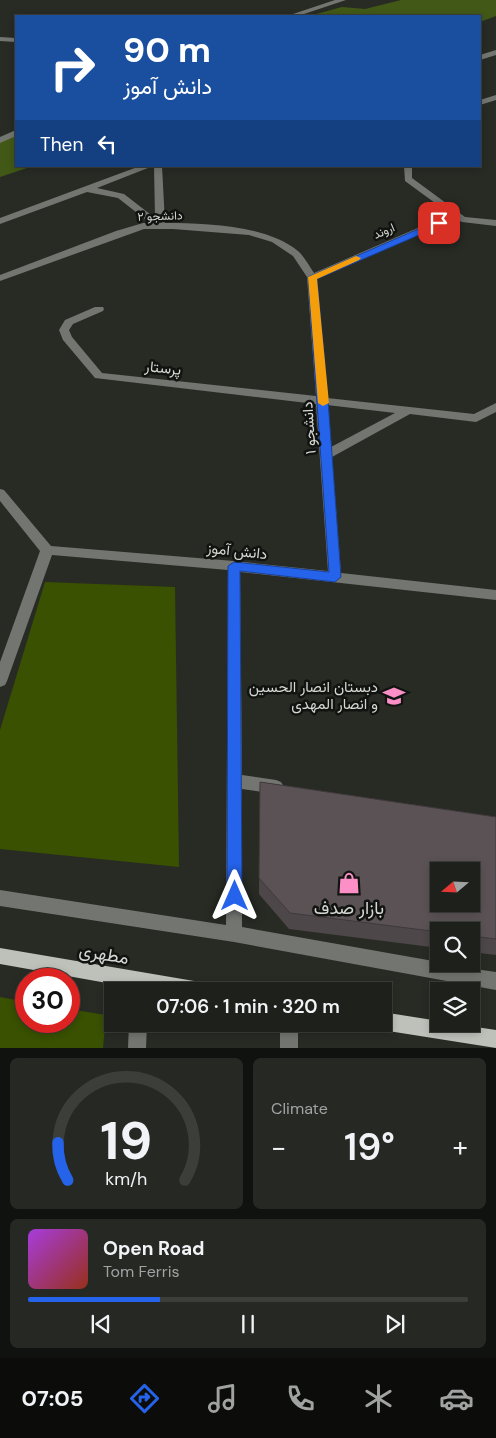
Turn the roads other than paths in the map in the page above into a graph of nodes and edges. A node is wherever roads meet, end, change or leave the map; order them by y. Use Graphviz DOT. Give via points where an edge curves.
graph roads {
  1 [pos="342,0"];
  2 [pos="294,15"];
  3 [pos="0,39"];
  4 [pos="15,40"];
  5 [pos="496,52"];
  6 [pos="481,58"];
  7 [pos="496,97"];
  8 [pos="481,103"];
  9 [pos="15,132"];
  10 [pos="0,140"];
  11 [pos="146,167"];
  12 [pos="158,167"];
  13 [pos="408,167"];
  14 [pos="87,189"];
  15 [pos="457,215"];
  16 [pos="0,221"];
  17 [pos="496,223"];
  18 [pos="160,226"];
  19 [pos="312,277"];
  20 [pos="0,278"];
  21 [pos="98,308"];
  22 [pos="323,400"];
  23 [pos="496,406"];
  24 [pos="410,410"];
  25 [pos="327,454"];
  26 [pos="0,493"];
  27 [pos="47,550"];
  28 [pos="234,566"];
  29 [pos="335,577"];
  30 [pos="496,595"];
  31 [pos="0,681"];
  32 [pos="235,781"];
  33 [pos="293,790"];
  34 [pos="0,898"];
  35 [pos="234,934"];
  36 [pos="0,956"];
  37 [pos="496,981"];
  38 [pos="122,982"];
  39 [pos="392,1022"];
  40 [pos="138,1032"];
  41 [pos="289,1032"];
  42 [pos="496,1038"];
  43 [pos="137,1048"];
  44 [pos="289,1048"];
  1 -- 2 [label="street"];
  3 -- 4 [label="street"];
  5 -- 6 [label="street"];
  7 -- 8 [label="street"];
  9 -- 10 [label="street"];
  11 -- 14 [label="street"];
  12 -- 18 [label="street"];
  13 -- 15 [label="street" via="408,179"];
  14 -- 16 [label="street"];
  14 -- 18 [label="street" via="120,196"];
  15 -- 17 [label="street" via="462,219"];
  15 -- 19 [label="street, اروند"];
  18 -- 19 [label="street, دانشجو ۲" via="250,232 275,240 296,254"];
  18 -- 20 [label="street, دانشجو ۲" via="143,226 120,233"];
  19 -- 22 [label="street, دانشجو ۱"];
  21 -- 22 [label="street, پرستار" via="69,322 64,330 99,376"];
  22 -- 24 [label="street"];
  22 -- 25 [label="street, دانشجو ۱"];
  23 -- 24 [label="street" via="476,418"];
  24 -- 25 [label="street"];
  25 -- 29 [label="street, دانشجو ۱"];
  26 -- 27 [label="street"];
  27 -- 28 [label="street, دانش آموز"];
  27 -- 31 [label="street"];
  28 -- 29 [label="street, دانش آموز"];
  28 -- 32 [label="street"];
  29 -- 30 [label="street, دانش آموز"];
  32 -- 33 [label="street"];
  32 -- 35 [label="street"];
  34 -- 35 [label="street"];
  35 -- 37 [label="street"];
  36 -- 38 [label="main road, مطهری"];
  39 -- 42 [label="main road"];
  40 -- 43 [label="street"];
  41 -- 44 [label="street"];
}
